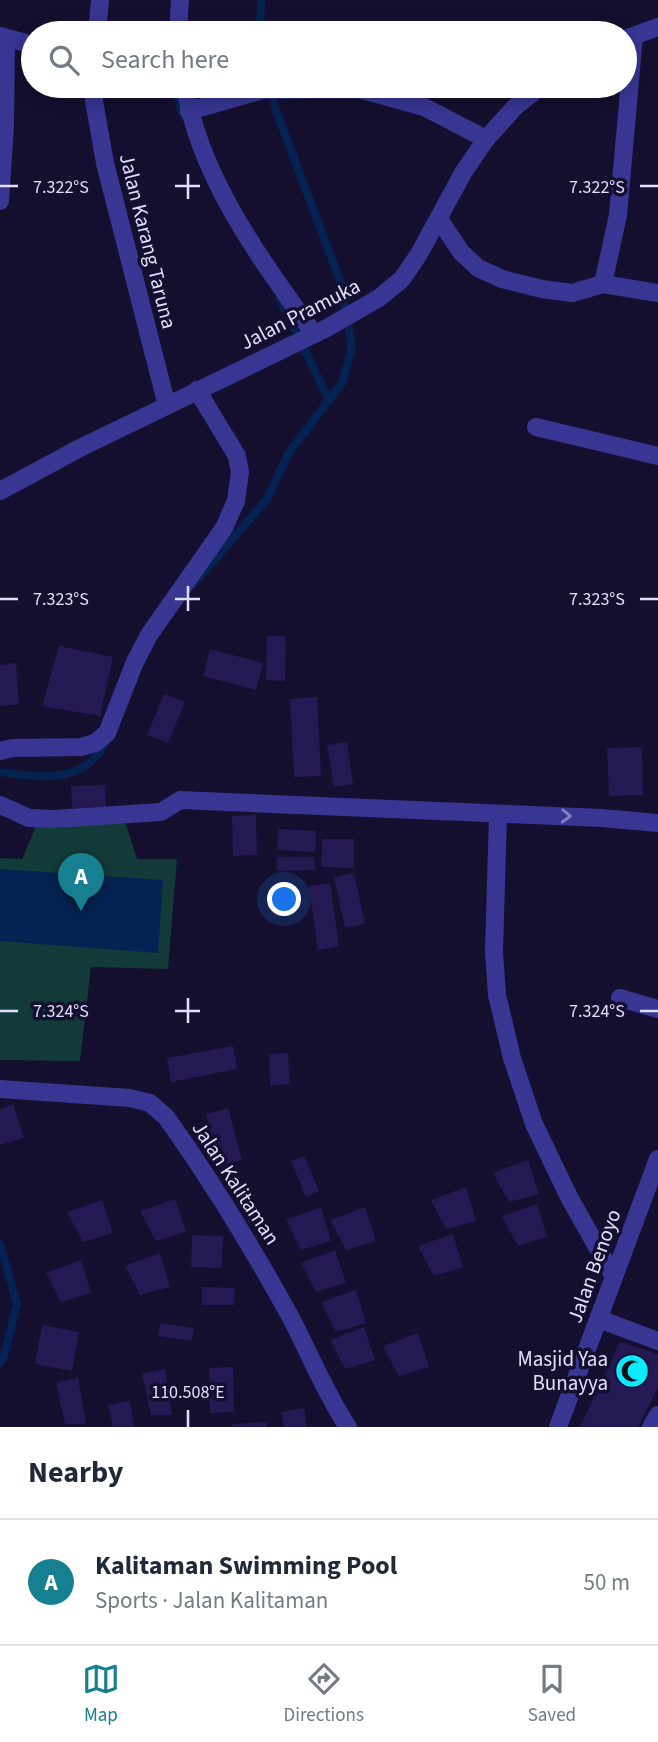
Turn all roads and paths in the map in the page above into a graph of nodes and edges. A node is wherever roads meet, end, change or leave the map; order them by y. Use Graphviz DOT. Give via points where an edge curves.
graph roads {
  1 [pos="100,0"];
  2 [pos="180,0"];
  3 [pos="98,21"];
  4 [pos="179,21"];
  5 [pos="658,27"];
  6 [pos="637,35"];
  7 [pos="3,37"];
  8 [pos="21,42"];
  9 [pos="95,98"];
  10 [pos="187,98"];
  11 [pos="235,98"];
  12 [pos="392,98"];
  13 [pos="526,98"];
  14 [pos="626,98"];
  15 [pos="189,111"];
  16 [pos="486,139"];
  17 [pos="0,201"];
  18 [pos="439,219"];
  19 [pos="603,285"];
  20 [pos="658,292"];
  21 [pos="316,334"];
  22 [pos="197,390"];
  23 [pos="167,407"];
  24 [pos="536,427"];
  25 [pos="658,456"];
  26 [pos="0,491"];
  27 [pos="0,751"];
  28 [pos="0,805"];
  29 [pos="498,814"];
  30 [pos="658,823"];
  31 [pos="621,998"];
  32 [pos="658,1009"];
  33 [pos="0,1089"];
  34 [pos="658,1159"];
  35 [pos="614,1277"];
  36 [pos="599,1319"];
  37 [pos="658,1341"];
  38 [pos="658,1415"];
  39 [pos="658,1425"];
  40 [pos="348,1427"];
  41 [pos="558,1427"];
  42 [pos="652,1427"];
  1 -- 3 [label="street"];
  2 -- 4 [label="street"];
  5 -- 6 [label="street"];
  7 -- 8 [label="street"];
  7 -- 17 [label="street" via="5,125"];
  9 -- 23 [label="street, Jalan Karang Taruna" via="105,163"];
  10 -- 15 [label="street"];
  11 -- 15 [label="street"];
  12 -- 16 [label="street" via="424,107"];
  13 -- 16 [label="street, Jalan Pramuka"];
  14 -- 19 [label="street" via="618,215"];
  15 -- 21 [label="street" via="223,194 275,279"];
  16 -- 18 [label="street, Jalan Pramuka"];
  18 -- 19 [label="street" via="461,252 478,268 502,279 572,293"];
  18 -- 21 [label="street, Jalan Pramuka" via="402,279 379,298"];
  19 -- 20 [label="street"];
  21 -- 22 [label="street, Jalan Pramuka"];
  22 -- 23 [label="street, Jalan Pramuka"];
  22 -- 27 [label="street" via="237,456 236,501 224,528 149,635 107,733 81,747"];
  23 -- 26 [label="street, Jalan Pramuka"];
  24 -- 25 [label="street"];
  28 -- 29 [label="street" via="29,818 161,812 180,800"];
  29 -- 30 [label="street, one-way"];
  29 -- 35 [label="street" via="494,952 497,995 512,1058 534,1124"];
  31 -- 32 [label="street"];
  33 -- 40 [label="street, Jalan Kalitaman" via="130,1098 150,1103 166,1117 260,1262"];
  34 -- 35 [label="street, Jalan Benoyo"];
  35 -- 36 [label="street, Jalan Benoyo"];
  36 -- 37 [label="street"];
  36 -- 41 [label="street, Jalan Benoyo"];
  38 -- 42 [label="street"];
  39 -- 42 [label="street"];
}
